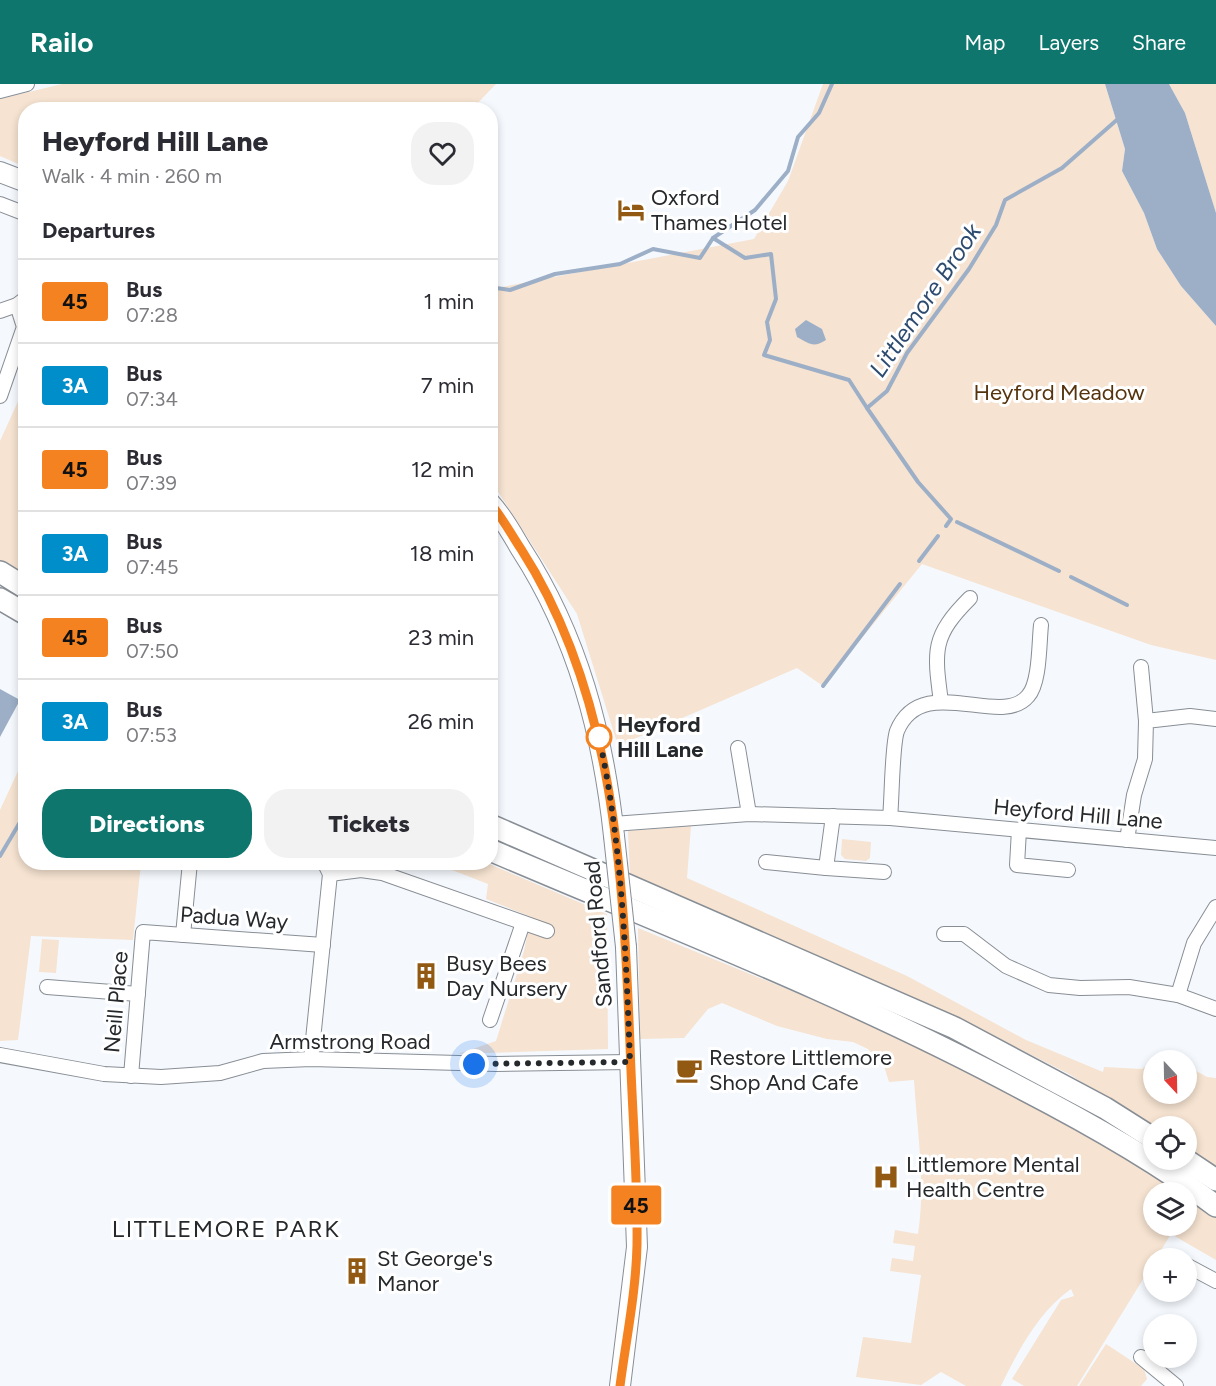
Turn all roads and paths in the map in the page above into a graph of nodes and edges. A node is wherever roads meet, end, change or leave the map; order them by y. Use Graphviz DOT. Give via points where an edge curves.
graph roads {
  1 [pos="27,84"];
  2 [pos="0,91"];
  3 [pos="0,172"];
  4 [pos="18,179"];
  5 [pos="0,204"];
  6 [pos="18,211"];
  7 [pos="18,303"];
  8 [pos="0,311"];
  9 [pos="18,344"];
  10 [pos="0,396"];
  11 [pos="498,515"];
  12 [pos="0,572"];
  13 [pos="18,583"];
  14 [pos="970,597"];
  15 [pos="0,599"];
  16 [pos="18,609"];
  17 [pos="1041,625"];
  18 [pos="1141,667"];
  19 [pos="941,702"];
  20 [pos="1216,719"];
  21 [pos="1146,720"];
  22 [pos="738,748"];
  23 [pos="749,814"];
  24 [pos="832,816"];
  25 [pos="890,818"];
  26 [pos="498,828"];
  27 [pos="613,830"];
  28 [pos="1019,830"];
  29 [pos="1126,840"];
  30 [pos="1216,848"];
  31 [pos="498,853"];
  32 [pos="766,862"];
  33 [pos="826,868"];
  34 [pos="189,870"];
  35 [pos="327,870"];
  36 [pos="361,870"];
  37 [pos="1068,870"];
  38 [pos="884,872"];
  39 [pos="1216,907"];
  40 [pos="523,923"];
  41 [pos="547,931"];
  42 [pos="143,932"];
  43 [pos="944,934"];
  44 [pos="183,935"];
  45 [pos="323,945"];
  46 [pos="47,987"];
  47 [pos="138,994"];
  48 [pos="1178,995"];
  49 [pos="1216,1009"];
  50 [pos="490,1020"];
  51 [pos="0,1055"];
  52 [pos="311,1059"];
  53 [pos="630,1062"];
  54 [pos="131,1076"];
  55 [pos="1143,1132"];
  56 [pos="1197,1167"];
  57 [pos="1216,1180"];
  58 [pos="1216,1206"];
  59 [pos="1197,1271"];
  60 [pos="1216,1281"];
  61 [pos="1141,1357"];
  62 [pos="620,1386"];
  63 [pos="1176,1386"];
  1 -- 2 [label="street"];
  3 -- 4 [label="street"];
  5 -- 6 [label="street"];
  7 -- 8 [label="street"];
  9 -- 10 [label="street"];
  11 -- 27 [label="street, Sandford Road" via="536,572 569,639 600,740"];
  12 -- 13 [label="main road"];
  14 -- 19 [label="street" via="948,620 940,637 935,658"];
  15 -- 16 [label="main road"];
  17 -- 19 [label="street" via="1034,684 1028,697 1011,706"];
  18 -- 21 [label="street"];
  19 -- 25 [label="street" via="918,707 907,715 896,733"];
  20 -- 21 [label="street" via="1190,716"];
  21 -- 29 [label="street" via="1145,759"];
  22 -- 23 [label="street"];
  23 -- 24 [label="street, Heyford Hill Lane"];
  23 -- 27 [label="street, Heyford Hill Lane"];
  24 -- 25 [label="street, Heyford Hill Lane"];
  24 -- 33 [label="street"];
  25 -- 28 [label="street, Heyford Hill Lane"];
  26 -- 55 [label="main road" via="955,1028"];
  27 -- 53 [label="street, Sandford Road, bridge" via="626,947"];
  28 -- 29 [label="street, Heyford Hill Lane"];
  28 -- 37 [label="street" via="1017,865"];
  29 -- 30 [label="street, Heyford Hill Lane"];
  31 -- 58 [label="main road" via="952,1051 1092,1125"];
  32 -- 33 [label="street"];
  33 -- 38 [label="street"];
  34 -- 44 [label="street"];
  35 -- 45 [label="street"];
  36 -- 40 [label="street" via="382,873"];
  39 -- 48 [label="street" via="1194,943"];
  40 -- 41 [label="street"];
  40 -- 50 [label="street"];
  42 -- 44 [label="street, Padua Way"];
  42 -- 47 [label="street, Neill Place"];
  43 -- 48 [label="street" via="964,934 1006,966 1049,986 1130,987"];
  44 -- 45 [label="street, Padua Way"];
  45 -- 52 [label="street"];
  46 -- 47 [label="street"];
  47 -- 54 [label="street, Neill Place"];
  48 -- 49 [label="street"];
  51 -- 54 [label="street, Armstrong Road"];
  52 -- 53 [label="street, Armstrong Road" via="496,1064"];
  52 -- 54 [label="street, Armstrong Road" via="263,1061 220,1072"];
  53 -- 62 [label="street, Sandford Road" via="637,1247"];
  56 -- 57 [label="main road"];
  59 -- 60 [label="street"];
  61 -- 63 [label="street"];
}
